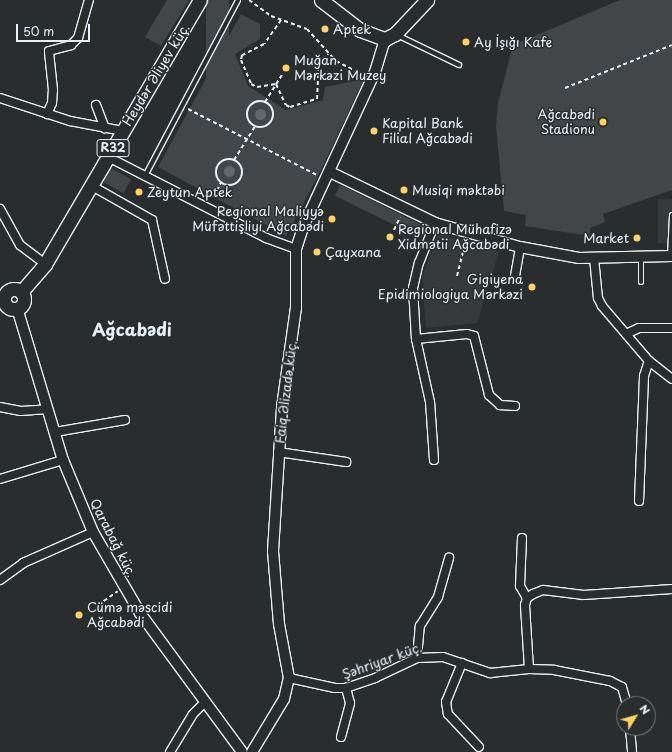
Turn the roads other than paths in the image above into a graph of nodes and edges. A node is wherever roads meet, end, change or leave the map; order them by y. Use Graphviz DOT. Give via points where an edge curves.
graph roads {
  1 [pos="89,0"];
  2 [pos="200,0"];
  3 [pos="238,0"];
  4 [pos="321,0"];
  5 [pos="427,0"];
  6 [pos="390,36"];
  7 [pos="459,65"];
  8 [pos="0,98"];
  9 [pos="96,105"];
  10 [pos="47,114"];
  11 [pos="105,128"];
  12 [pos="122,131"];
  13 [pos="108,157"];
  14 [pos="330,172"];
  15 [pos="145,176"];
  16 [pos="92,186"];
  17 [pos="0,209"];
  18 [pos="672,215"];
  19 [pos="435,223"];
  20 [pos="520,247"];
  21 [pos="296,249"];
  22 [pos="671,256"];
  23 [pos="641,257"];
  24 [pos="594,258"];
  25 [pos="45,264"];
  26 [pos="515,276"];
  27 [pos="165,280"];
  28 [pos="641,282"];
  29 [pos="7,306"];
  30 [pos="672,328"];
  31 [pos="626,334"];
  32 [pos="416,339"];
  33 [pos="649,361"];
  34 [pos="672,379"];
  35 [pos="515,406"];
  36 [pos="0,407"];
  37 [pos="48,409"];
  38 [pos="125,420"];
  39 [pos="55,432"];
  40 [pos="278,452"];
  41 [pos="63,460"];
  42 [pos="434,460"];
  43 [pos="346,462"];
  44 [pos="0,479"];
  45 [pos="639,501"];
  46 [pos="93,532"];
  47 [pos="522,538"];
  48 [pos="448,558"];
  49 [pos="0,580"];
  50 [pos="672,589"];
  51 [pos="527,598"];
  52 [pos="417,658"];
  53 [pos="462,662"];
  54 [pos="529,669"];
  55 [pos="289,678"];
  56 [pos="346,688"];
  57 [pos="626,696"];
  58 [pos="206,702"];
  59 [pos="631,736"];
  60 [pos="341,737"];
  61 [pos="479,747"];
  62 [pos="170,752"];
  63 [pos="242,752"];
  64 [pos="252,752"];
  65 [pos="632,752"];
  1 -- 10 [label="street" via="78,38 71,45 49,51 53,90 52,103"];
  2 -- 12 [label="main road, Heydər Əliyev küç. / R32"];
  3 -- 15 [label="lane"];
  4 -- 6 [label="main road" via="360,30"];
  5 -- 6 [label="main road, Faiq Əlizadə küç."];
  6 -- 7 [label="lane"];
  6 -- 14 [label="street, Faiq Əlizadə küç."];
  8 -- 10 [label="street"];
  9 -- 11 [label="street"];
  10 -- 11 [label="street"];
  11 -- 12 [label="street"];
  12 -- 13 [label="main road, Heydər Əliyev küç. / R32"];
  13 -- 15 [label="street"];
  13 -- 16 [label="main road, Heydər Əliyev küç. / R32"];
  14 -- 19 [label="street"];
  14 -- 21 [label="street, Faiq Əlizadə küç." via="303,227"];
  15 -- 21 [label="street" via="266,238"];
  16 -- 25 [label="main road, Heydər Əliyev küç. / R32"];
  16 -- 27 [label="street" via="152,220"];
  17 -- 25 [label="street" via="20,245"];
  18 -- 22 [label="lane"];
  19 -- 20 [label="street"];
  19 -- 32 [label="street" via="414,276"];
  20 -- 24 [label="street"];
  20 -- 26 [label="street"];
  21 -- 40 [label="street, Faiq Əlizadə küç." via="296,308"];
  22 -- 23 [label="street"];
  23 -- 24 [label="street"];
  23 -- 28 [label="lane"];
  24 -- 31 [label="street" via="598,298 611,318"];
  25 -- 29 [label="main road, Heydər Əliyev küç. / R32" via="21,292 12,289 7,292 4,297"];
  29 -- 37 [label="street, Qarabağ küç."];
  30 -- 31 [label="street" via="639,328"];
  31 -- 33 [label="street"];
  32 -- 35 [label="street" via="468,334 474,336 489,395 500,406"];
  32 -- 42 [label="street" via="430,402"];
  33 -- 34 [label="street"];
  33 -- 45 [label="street" via="644,376"];
  36 -- 37 [label="street" via="21,411"];
  37 -- 39 [label="street, Qarabağ küç."];
  38 -- 39 [label="street"];
  39 -- 41 [label="street, Qarabağ küç."];
  40 -- 43 [label="street"];
  40 -- 55 [label="street, Faiq Əlizadə küç." via="273,551 279,624"];
  41 -- 44 [label="street"];
  41 -- 46 [label="street, Qarabağ küç."];
  46 -- 49 [label="street" via="23,563"];
  46 -- 58 [label="street, Qarabağ küç." via="124,587"];
  47 -- 51 [label="street" via="520,586"];
  48 -- 52 [label="street" via="438,597 420,626"];
  50 -- 51 [label="street" via="584,595 543,590"];
  51 -- 54 [label="street" via="525,605"];
  52 -- 53 [label="street, Şəhriyar küç." via="443,657"];
  52 -- 56 [label="street, Şəhriyar küç." via="375,678"];
  53 -- 54 [label="street, Şəhriyar küç." via="490,672"];
  53 -- 61 [label="street" via="446,702 448,714"];
  54 -- 57 [label="street, Şəhriyar küç." via="554,670 616,683 626,692"];
  55 -- 56 [label="street, Şəhriyar küç."];
  55 -- 64 [label="street, Faiq Əlizadə küç." via="284,699"];
  56 -- 60 [label="street" via="350,704"];
  58 -- 62 [label="street" via="180,732"];
  58 -- 63 [label="street, Qarabağ küç."];
  59 -- 65 [label="street"];
}
